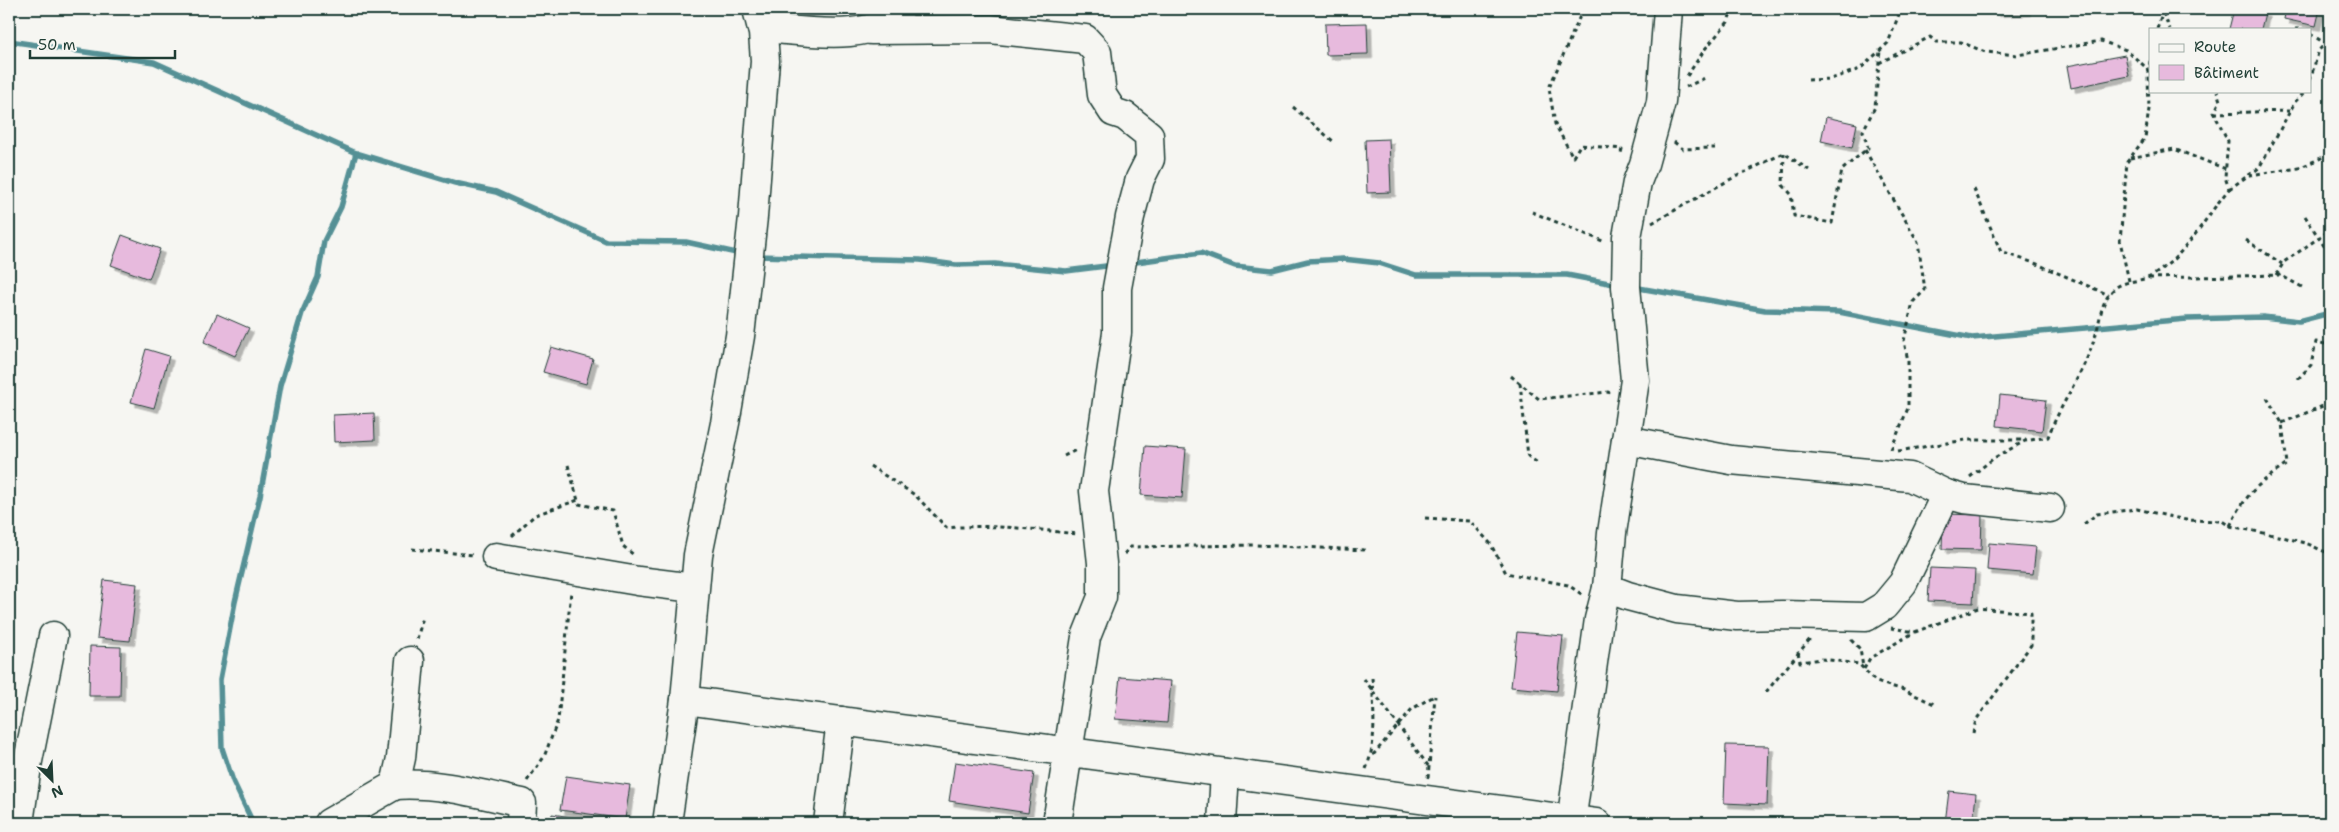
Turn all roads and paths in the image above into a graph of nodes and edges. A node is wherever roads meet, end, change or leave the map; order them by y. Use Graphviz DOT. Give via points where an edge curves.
graph roads {
  1 [pos="900,9"];
  2 [pos="1583,9"];
  3 [pos="1668,9"];
  4 [pos="1732,9"];
  5 [pos="1901,9"];
  6 [pos="2163,10"];
  7 [pos="759,19"];
  8 [pos="2157,28"];
  9 [pos="2170,28"];
  10 [pos="871,30"];
  11 [pos="2312,35"];
  12 [pos="2329,42"];
  13 [pos="1880,50"];
  14 [pos="1879,63"];
  15 [pos="2149,70"];
  16 [pos="2312,72"];
  17 [pos="1687,77"];
  18 [pos="1705,78"];
  19 [pos="1808,80"];
  20 [pos="2217,92"];
  21 [pos="2304,92"];
  22 [pos="1293,108"];
  23 [pos="2290,111"];
  24 [pos="1657,113"];
  25 [pos="2214,113"];
  26 [pos="1334,142"];
  27 [pos="1716,148"];
  28 [pos="1866,150"];
  29 [pos="1784,153"];
  30 [pos="2330,154"];
  31 [pos="2130,158"];
  32 [pos="1644,164"];
  33 [pos="2226,169"];
  34 [pos="1809,170"];
  35 [pos="2249,176"];
  36 [pos="1974,189"];
  37 [pos="2229,189"];
  38 [pos="1532,212"];
  39 [pos="2305,216"];
  40 [pos="1649,225"];
  41 [pos="2330,230"];
  42 [pos="2318,237"];
  43 [pos="2246,240"];
  44 [pos="2324,246"];
  45 [pos="1626,251"];
  46 [pos="2282,264"];
  47 [pos="2276,274"];
  48 [pos="2146,278"];
  49 [pos="2128,282"];
  50 [pos="2302,287"];
  51 [pos="2109,295"];
  52 [pos="2330,345"];
  53 [pos="1511,376"];
  54 [pos="2298,379"];
  55 [pos="1520,383"];
  56 [pos="2267,398"];
  57 [pos="2330,403"];
  58 [pos="1630,410"];
  59 [pos="2282,423"];
  60 [pos="1626,440"];
  61 [pos="2032,440"];
  62 [pos="1890,452"];
  63 [pos="1539,464"];
  64 [pos="568,466"];
  65 [pos="870,466"];
  66 [pos="1910,477"];
  67 [pos="1969,478"];
  68 [pos="1946,494"];
  69 [pos="2050,508"];
  70 [pos="1425,518"];
  71 [pos="2084,524"];
  72 [pos="2230,526"];
  73 [pos="1098,536"];
  74 [pos="1365,550"];
  75 [pos="2330,554"];
  76 [pos="496,557"];
  77 [pos="640,560"];
  78 [pos="573,570"];
  79 [pos="1101,574"];
  80 [pos="694,588"];
  81 [pos="1607,588"];
  82 [pos="1599,619"];
  83 [pos="1838,626"];
  84 [pos="53,636"];
  85 [pos="1798,652"];
  86 [pos="410,661"];
  87 [pos="1864,669"];
  88 [pos="1372,676"];
  89 [pos="1364,679"];
  90 [pos="1766,692"];
  91 [pos="1373,693"];
  92 [pos="685,700"];
  93 [pos="1934,704"];
  94 [pos="841,721"];
  95 [pos="1398,726"];
  96 [pos="1973,733"];
  97 [pos="1069,752"];
  98 [pos="1370,759"];
  99 [pos="1428,767"];
  100 [pos="1225,773"];
  101 [pos="395,784"];
  102 [pos="1358,791"];
  103 [pos="1430,801"];
  104 [pos="522,813"];
  105 [pos="1580,822"];
  106 [pos="19,823"];
  107 [pos="329,823"];
  108 [pos="667,823"];
  109 [pos="828,823"];
  110 [pos="1057,823"];
  111 [pos="1222,823"];
  1 -- 10 [label="street" via="885,23"];
  2 -- 32 [label="path" via="1549,88 1555,124 1573,157 1580,145 1622,149 1619,161"];
  3 -- 24 [label="street"];
  4 -- 17 [label="path" via="1728,22"];
  5 -- 13 [label="path" via="1888,43"];
  6 -- 8 [label="path"];
  6 -- 9 [label="path"];
  7 -- 10 [label="street" via="822,31"];
  7 -- 80 [label="street" via="765,61 744,298 725,423"];
  10 -- 73 [label="street" via="990,29 1085,39 1097,52 1102,95 1113,112 1125,116 1148,135 1150,159 1140,179 1130,217 1117,288 1117,333 1094,491"];
  11 -- 12 [label="path"];
  12 -- 16 [label="path" via="2318,50"];
  13 -- 14 [label="path"];
  13 -- 19 [label="path" via="1860,69 1831,79"];
  14 -- 15 [label="path" via="1930,38 1936,42 1961,42 1985,52 2017,55 2101,41 2126,50"];
  14 -- 28 [label="path" via="1875,107 1863,131"];
  15 -- 31 [label="path" via="2145,138"];
  18 -- 24 [label="path" via="1676,91"];
  20 -- 25 [label="path" via="2220,101"];
  21 -- 23 [label="path"];
  22 -- 26 [label="path"];
  23 -- 25 [label="path"];
  23 -- 35 [label="path" via="2260,168"];
  24 -- 27 [label="path" via="1684,149"];
  24 -- 32 [label="street"];
  25 -- 33 [label="path" via="2228,141"];
  28 -- 29 [label="path" via="1842,170 1832,224 1794,216 1791,194 1783,185"];
  28 -- 62 [label="path" via="1918,242 1925,290 1913,302 1904,341 1908,361 1908,408"];
  29 -- 34 [label="path"];
  29 -- 40 [label="path"];
  30 -- 35 [label="path" via="2298,168"];
  31 -- 33 [label="path" via="2174,149"];
  31 -- 49 [label="path" via="2120,241"];
  32 -- 45 [label="street" via="1637,182"];
  33 -- 37 [label="path"];
  35 -- 37 [label="path"];
  36 -- 51 [label="path" via="2001,252"];
  37 -- 48 [label="path" via="2199,230 2166,266"];
  38 -- 45 [label="path"];
  39 -- 42 [label="path"];
  41 -- 42 [label="path"];
  42 -- 44 [label="path"];
  42 -- 46 [label="path"];
  43 -- 46 [label="path"];
  45 -- 58 [label="street" via="1626,287 1635,380"];
  46 -- 47 [label="path"];
  47 -- 48 [label="path"];
  47 -- 50 [label="path"];
  48 -- 49 [label="path"];
  49 -- 51 [label="path" via="2113,289"];
  51 -- 61 [label="path" via="2102,304 2097,331 2084,367 2058,412 2048,438"];
  52 -- 54 [label="path" via="2316,342 2311,365"];
  53 -- 55 [label="path"];
  55 -- 58 [label="path" via="1539,399 1608,392"];
  55 -- 63 [label="path" via="1528,456"];
  56 -- 59 [label="path"];
  57 -- 59 [label="path"];
  58 -- 60 [label="street"];
  59 -- 72 [label="path" via="2287,464 2256,486 2243,501"];
  60 -- 66 [label="street" via="1731,460"];
  60 -- 81 [label="street"];
  61 -- 62 [label="path" via="1966,440"];
  61 -- 67 [label="path" via="1994,458"];
  62 -- 66 [label="path"];
  64 -- 77 [label="path" via="579,504 612,512 623,546"];
  65 -- 73 [label="path" via="915,495 947,528 1033,528"];
  66 -- 68 [label="street"];
  68 -- 69 [label="street" via="1964,500"];
  68 -- 83 [label="street" via="1903,583 1884,606 1866,618"];
  70 -- 82 [label="path" via="1470,522 1490,543 1506,573 1568,585 1585,596"];
  71 -- 72 [label="path" via="2097,514 2137,509 2186,520 2222,521"];
  72 -- 75 [label="path" via="2283,537"];
  73 -- 79 [label="street"];
  74 -- 79 [label="path" via="1256,544 1130,547"];
  76 -- 78 [label="street"];
  78 -- 80 [label="street"];
  78 -- 104 [label="path" via="558,720 544,757 524,785"];
  79 -- 97 [label="street" via="1102,597 1086,637"];
  80 -- 92 [label="street"];
  81 -- 82 [label="street"];
  81 -- 83 [label="street" via="1678,609 1737,616 1782,615"];
  82 -- 105 [label="street"];
  83 -- 85 [label="path"];
  83 -- 87 [label="path" via="1860,649"];
  84 -- 106 [label="street" via="26,766"];
  85 -- 87 [label="path" via="1800,662 1822,659 1859,664"];
  85 -- 90 [label="path"];
  86 -- 101 [label="street" via="401,758"];
  87 -- 93 [label="path" via="1876,682"];
  87 -- 96 [label="path" via="1870,658 1916,632 1978,608 2031,613 2030,645 1976,720"];
  88 -- 91 [label="path"];
  89 -- 91 [label="path"];
  91 -- 95 [label="path"];
  91 -- 98 [label="path"];
  92 -- 94 [label="street"];
  92 -- 108 [label="street"];
  94 -- 97 [label="street"];
  94 -- 109 [label="street"];
  95 -- 98 [label="path"];
  95 -- 99 [label="path"];
  95 -- 99 [label="path" via="1412,709 1435,696"];
  97 -- 100 [label="street"];
  97 -- 110 [label="street"];
  98 -- 102 [label="path"];
  99 -- 103 [label="path"];
  100 -- 102 [label="street"];
  100 -- 111 [label="street"];
  101 -- 104 [label="street" via="440,786"];
  101 -- 107 [label="street"];
  102 -- 103 [label="street"];
  103 -- 105 [label="street"];
}
